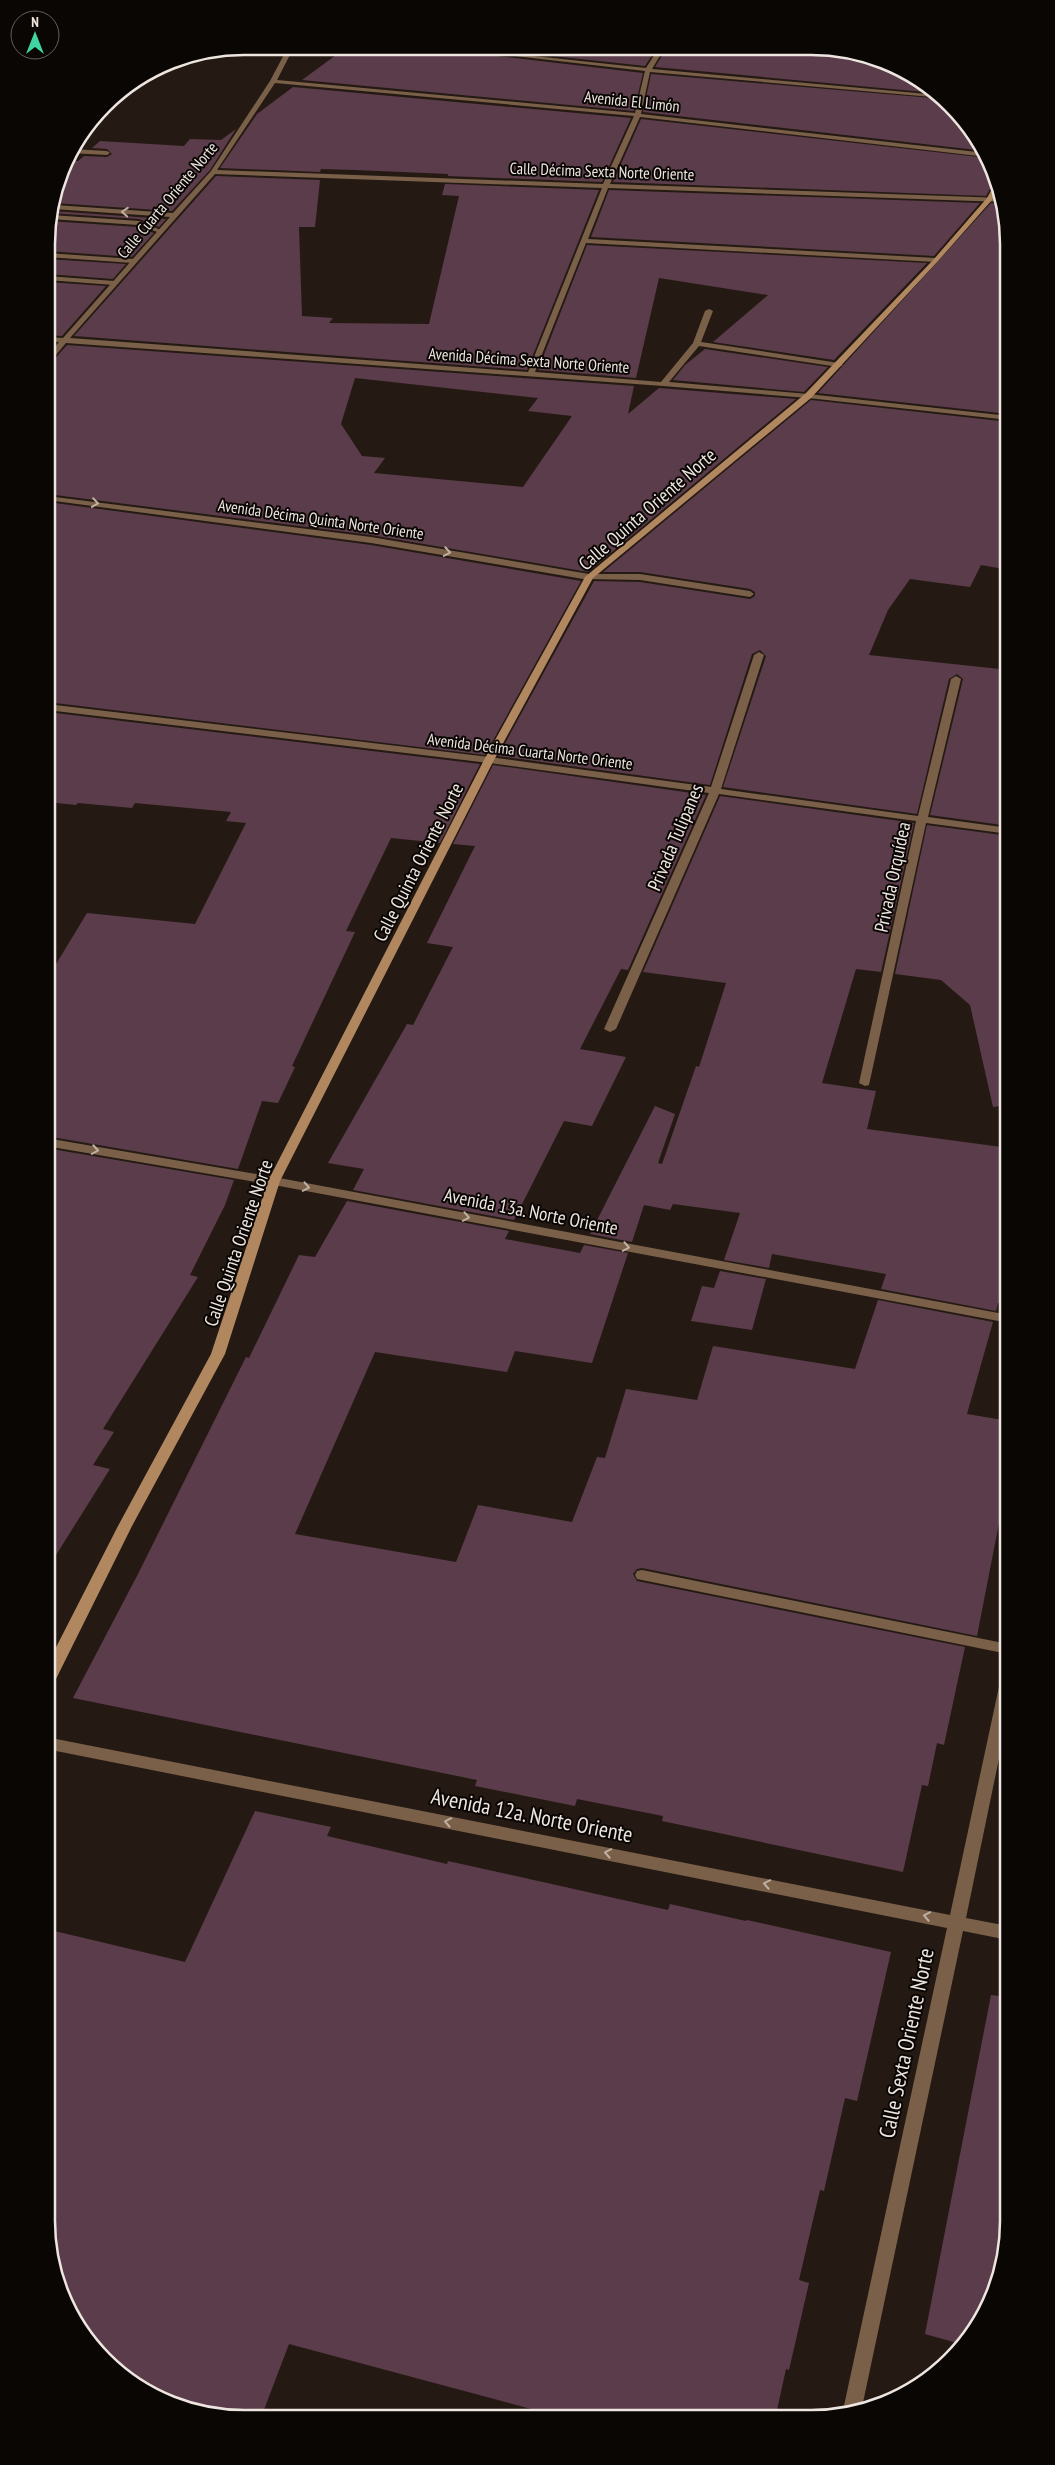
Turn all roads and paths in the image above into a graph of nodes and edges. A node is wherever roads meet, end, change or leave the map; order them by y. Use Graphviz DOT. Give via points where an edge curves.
graph roads {
  1 [pos="286,55"];
  2 [pos="505,55"];
  3 [pos="657,55"];
  4 [pos="648,70"];
  5 [pos="273,81"];
  6 [pos="928,96"];
  7 [pos="638,115"];
  8 [pos="79,151"];
  9 [pos="107,153"];
  10 [pos="977,154"];
  11 [pos="213,172"];
  12 [pos="606,185"];
  13 [pos="993,192"];
  14 [pos="990,199"];
  15 [pos="995,199"];
  16 [pos="59,207"];
  17 [pos="174,215"];
  18 [pos="57,217"];
  19 [pos="160,231"];
  20 [pos="584,241"];
  21 [pos="55,256"];
  22 [pos="936,260"];
  23 [pos="133,261"];
  24 [pos="55,279"];
  25 [pos="114,283"];
  26 [pos="709,310"];
  27 [pos="55,339"];
  28 [pos="65,340"];
  29 [pos="697,344"];
  30 [pos="55,351"];
  31 [pos="839,364"];
  32 [pos="531,374"];
  33 [pos="663,384"];
  34 [pos="808,396"];
  35 [pos="1000,417"];
  36 [pos="55,499"];
  37 [pos="589,577"];
  38 [pos="750,594"];
  39 [pos="759,655"];
  40 [pos="956,679"];
  41 [pos="55,707"];
  42 [pos="489,760"];
  43 [pos="714,791"];
  44 [pos="922,819"];
  45 [pos="1000,830"];
  46 [pos="610,1028"];
  47 [pos="865,1083"];
  48 [pos="55,1144"];
  49 [pos="274,1181"];
  50 [pos="1000,1317"];
  51 [pos="642,1574"];
  52 [pos="1000,1647"];
  53 [pos="55,1665"];
  54 [pos="1000,1718"];
  55 [pos="55,1745"];
  56 [pos="955,1921"];
  57 [pos="1000,1931"];
  58 [pos="853,2405"];
  1 -- 5 [label="street, Calle Cuarta Oriente Norte"];
  2 -- 4 [label="street"];
  3 -- 4 [label="street"];
  4 -- 6 [label="street"];
  4 -- 7 [label="street"];
  5 -- 7 [label="street, Avenida El Limón"];
  5 -- 11 [label="street, Calle Cuarta Oriente Norte"];
  7 -- 10 [label="street, Avenida El Limón"];
  7 -- 12 [label="street"];
  8 -- 9 [label="street"];
  11 -- 12 [label="street, Calle Décima Sexta Norte Oriente"];
  11 -- 17 [label="street, Calle Cuarta Oriente Norte"];
  12 -- 14 [label="street, Calle Décima Sexta Norte Oriente"];
  12 -- 20 [label="street"];
  13 -- 14 [label="street, Calle Quinta Oriente Norte"];
  14 -- 15 [label="street, Calle Décima Sexta Norte Oriente"];
  14 -- 22 [label="street, Calle Quinta Oriente Norte"];
  17 -- 16 [label="street, one-way"];
  17 -- 19 [label="street, Calle Cuarta Oriente Norte"];
  18 -- 19 [label="street" via="139,223"];
  19 -- 23 [label="street, Calle Cuarta Oriente Norte"];
  20 -- 22 [label="street"];
  20 -- 32 [label="street"];
  21 -- 23 [label="street"];
  22 -- 31 [label="street, Calle Quinta Oriente Norte"];
  23 -- 25 [label="street, Calle Cuarta Oriente Norte"];
  24 -- 25 [label="street"];
  25 -- 28 [label="street, Calle Cuarta Oriente Norte"];
  26 -- 29 [label="street"];
  27 -- 28 [label="street, Avenida Décima Sexta Norte Oriente"];
  28 -- 30 [label="street, Calle Cuarta Oriente Norte"];
  28 -- 32 [label="street, Avenida Décima Sexta Norte Oriente"];
  29 -- 31 [label="street"];
  29 -- 33 [label="street"];
  31 -- 34 [label="street, Calle Quinta Oriente Norte"];
  32 -- 33 [label="street, Avenida Décima Sexta Norte Oriente"];
  33 -- 34 [label="street, Avenida Décima Sexta Norte Oriente"];
  34 -- 35 [label="street, Avenida Décima Sexta Norte Oriente"];
  34 -- 37 [label="street, Calle Quinta Oriente Norte"];
  36 -- 37 [label="street, Avenida Décima Quinta Norte Oriente, one-way" via="371,540"];
  37 -- 38 [label="street, Avenida Décima Quinta Norte Oriente" via="640,577"];
  37 -- 42 [label="street, Calle Quinta Oriente Norte"];
  39 -- 43 [label="street, Privada Tulipanes"];
  40 -- 44 [label="street, Privada Orquídea"];
  41 -- 42 [label="street, Avenida Décima Cuarta Norte Oriente"];
  42 -- 43 [label="street, Avenida Décima Cuarta Norte Oriente"];
  42 -- 49 [label="street, Calle Quinta Oriente Norte"];
  43 -- 44 [label="street, Avenida Décima Cuarta Norte Oriente"];
  43 -- 46 [label="street, Privada Tulipanes"];
  44 -- 45 [label="street, Avenida Décima Cuarta Norte Oriente"];
  44 -- 47 [label="street, Privada Orquídea"];
  48 -- 49 [label="street, Avenida 13a. Norte Oriente, one-way"];
  49 -- 50 [label="street, Avenida 13a. Norte Oriente, one-way"];
  49 -- 53 [label="street, Calle Quinta Oriente Norte" via="218,1354 125,1526"];
  51 -- 52 [label="street"];
  54 -- 56 [label="street, Calle Sexta Oriente Norte"];
  56 -- 55 [label="street, Avenida 12a. Norte Oriente, one-way"];
  56 -- 57 [label="street, Avenida 12a. Norte Oriente"];
  56 -- 58 [label="street, Calle Sexta Oriente Norte"];
}
